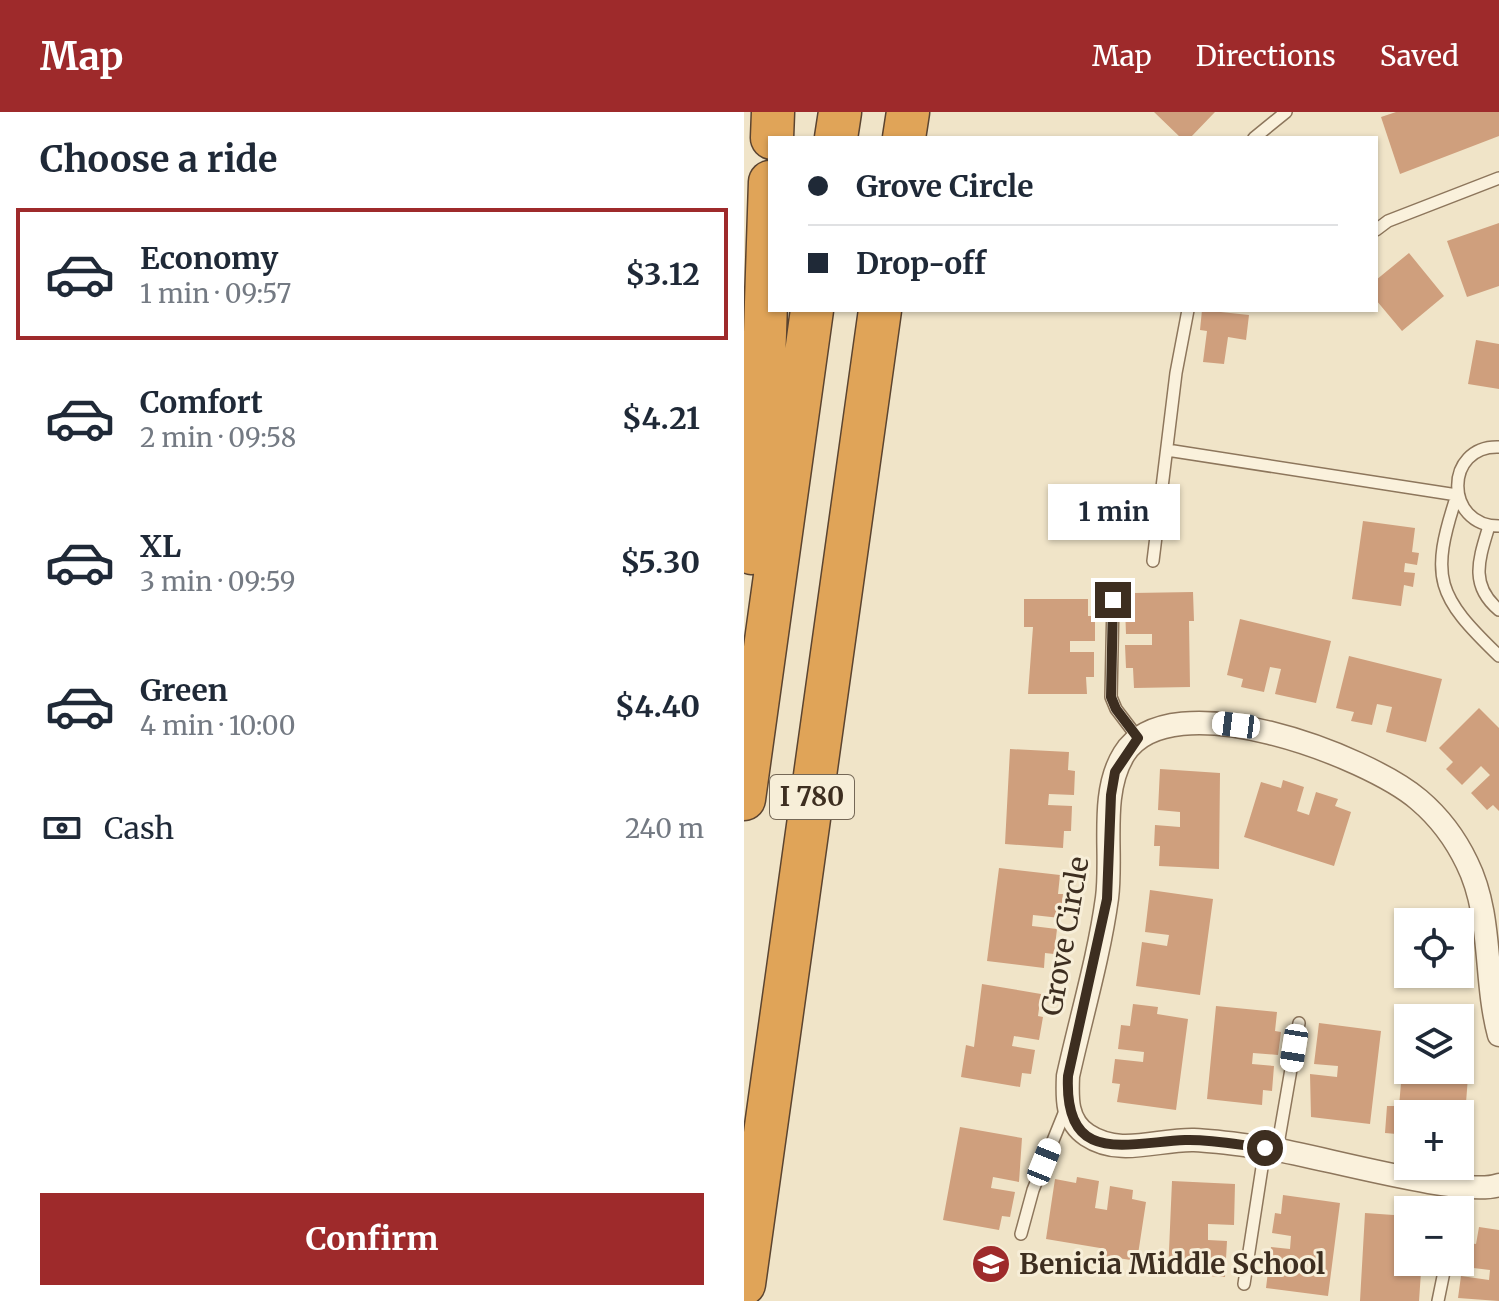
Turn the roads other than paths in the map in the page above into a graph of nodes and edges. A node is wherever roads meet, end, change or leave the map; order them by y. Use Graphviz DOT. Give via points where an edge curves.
graph roads {
  1 [pos="773,112"];
  2 [pos="840,112"];
  3 [pos="908,112"];
  4 [pos="1286,112"];
  5 [pos="772,136"];
  6 [pos="836,136"];
  7 [pos="904,136"];
  8 [pos="1256,136"];
  9 [pos="1499,178"];
  10 [pos="1378,228"];
  11 [pos="768,232"];
  12 [pos="812,312"];
  13 [pos="880,312"];
  14 [pos="1188,312"];
  15 [pos="1499,447"];
  16 [pos="1167,450"];
  17 [pos="1457,495"];
  18 [pos="1494,526"];
  19 [pos="1153,561"];
  20 [pos="1113,600"];
  21 [pos="1499,610"];
  22 [pos="744,647"];
  23 [pos="1499,656"];
  24 [pos="1138,738"];
  25 [pos="744,799"];
  26 [pos="1299,1023"];
  27 [pos="1499,1035"];
  28 [pos="1067,1105"];
  29 [pos="1271,1149"];
  30 [pos="1499,1185"];
  31 [pos="1447,1196"];
  32 [pos="1467,1196"];
  33 [pos="1021,1234"];
  34 [pos="1443,1276"];
  35 [pos="744,1284"];
  36 [pos="1244,1284"];
  37 [pos="1438,1301"];
  1 -- 5 [label="highway"];
  2 -- 6 [label="highway"];
  3 -- 7 [label="highway"];
  4 -- 8 [label="lane"];
  9 -- 10 [label="lane"];
  11 -- 22 [label="highway" via="758,481"];
  12 -- 25 [label="highway, I 780"];
  13 -- 35 [label="highway, I 780"];
  14 -- 16 [label="lane"];
  15 -- 17 [label="lane" via="1469,457 1460,468"];
  16 -- 17 [label="lane"];
  16 -- 19 [label="lane"];
  17 -- 18 [label="lane" via="1469,516"];
  17 -- 23 [label="lane" via="1446,530 1442,578 1449,604"];
  18 -- 21 [label="lane" via="1476,568 1479,587"];
  20 -- 24 [label="lane" via="1111,697"];
  24 -- 27 [label="street" via="1188,722 1236,725 1339,757 1419,799 1468,864"];
  24 -- 28 [label="street, Grove Circle" via="1115,772 1107,899 1068,1076"];
  26 -- 29 [label="lane"];
  28 -- 29 [label="street" via="1088,1136 1117,1146 1197,1140"];
  28 -- 33 [label="lane"];
  29 -- 31 [label="street"];
  29 -- 36 [label="lane"];
  30 -- 32 [label="street"];
  34 -- 37 [label="lane"];
}
